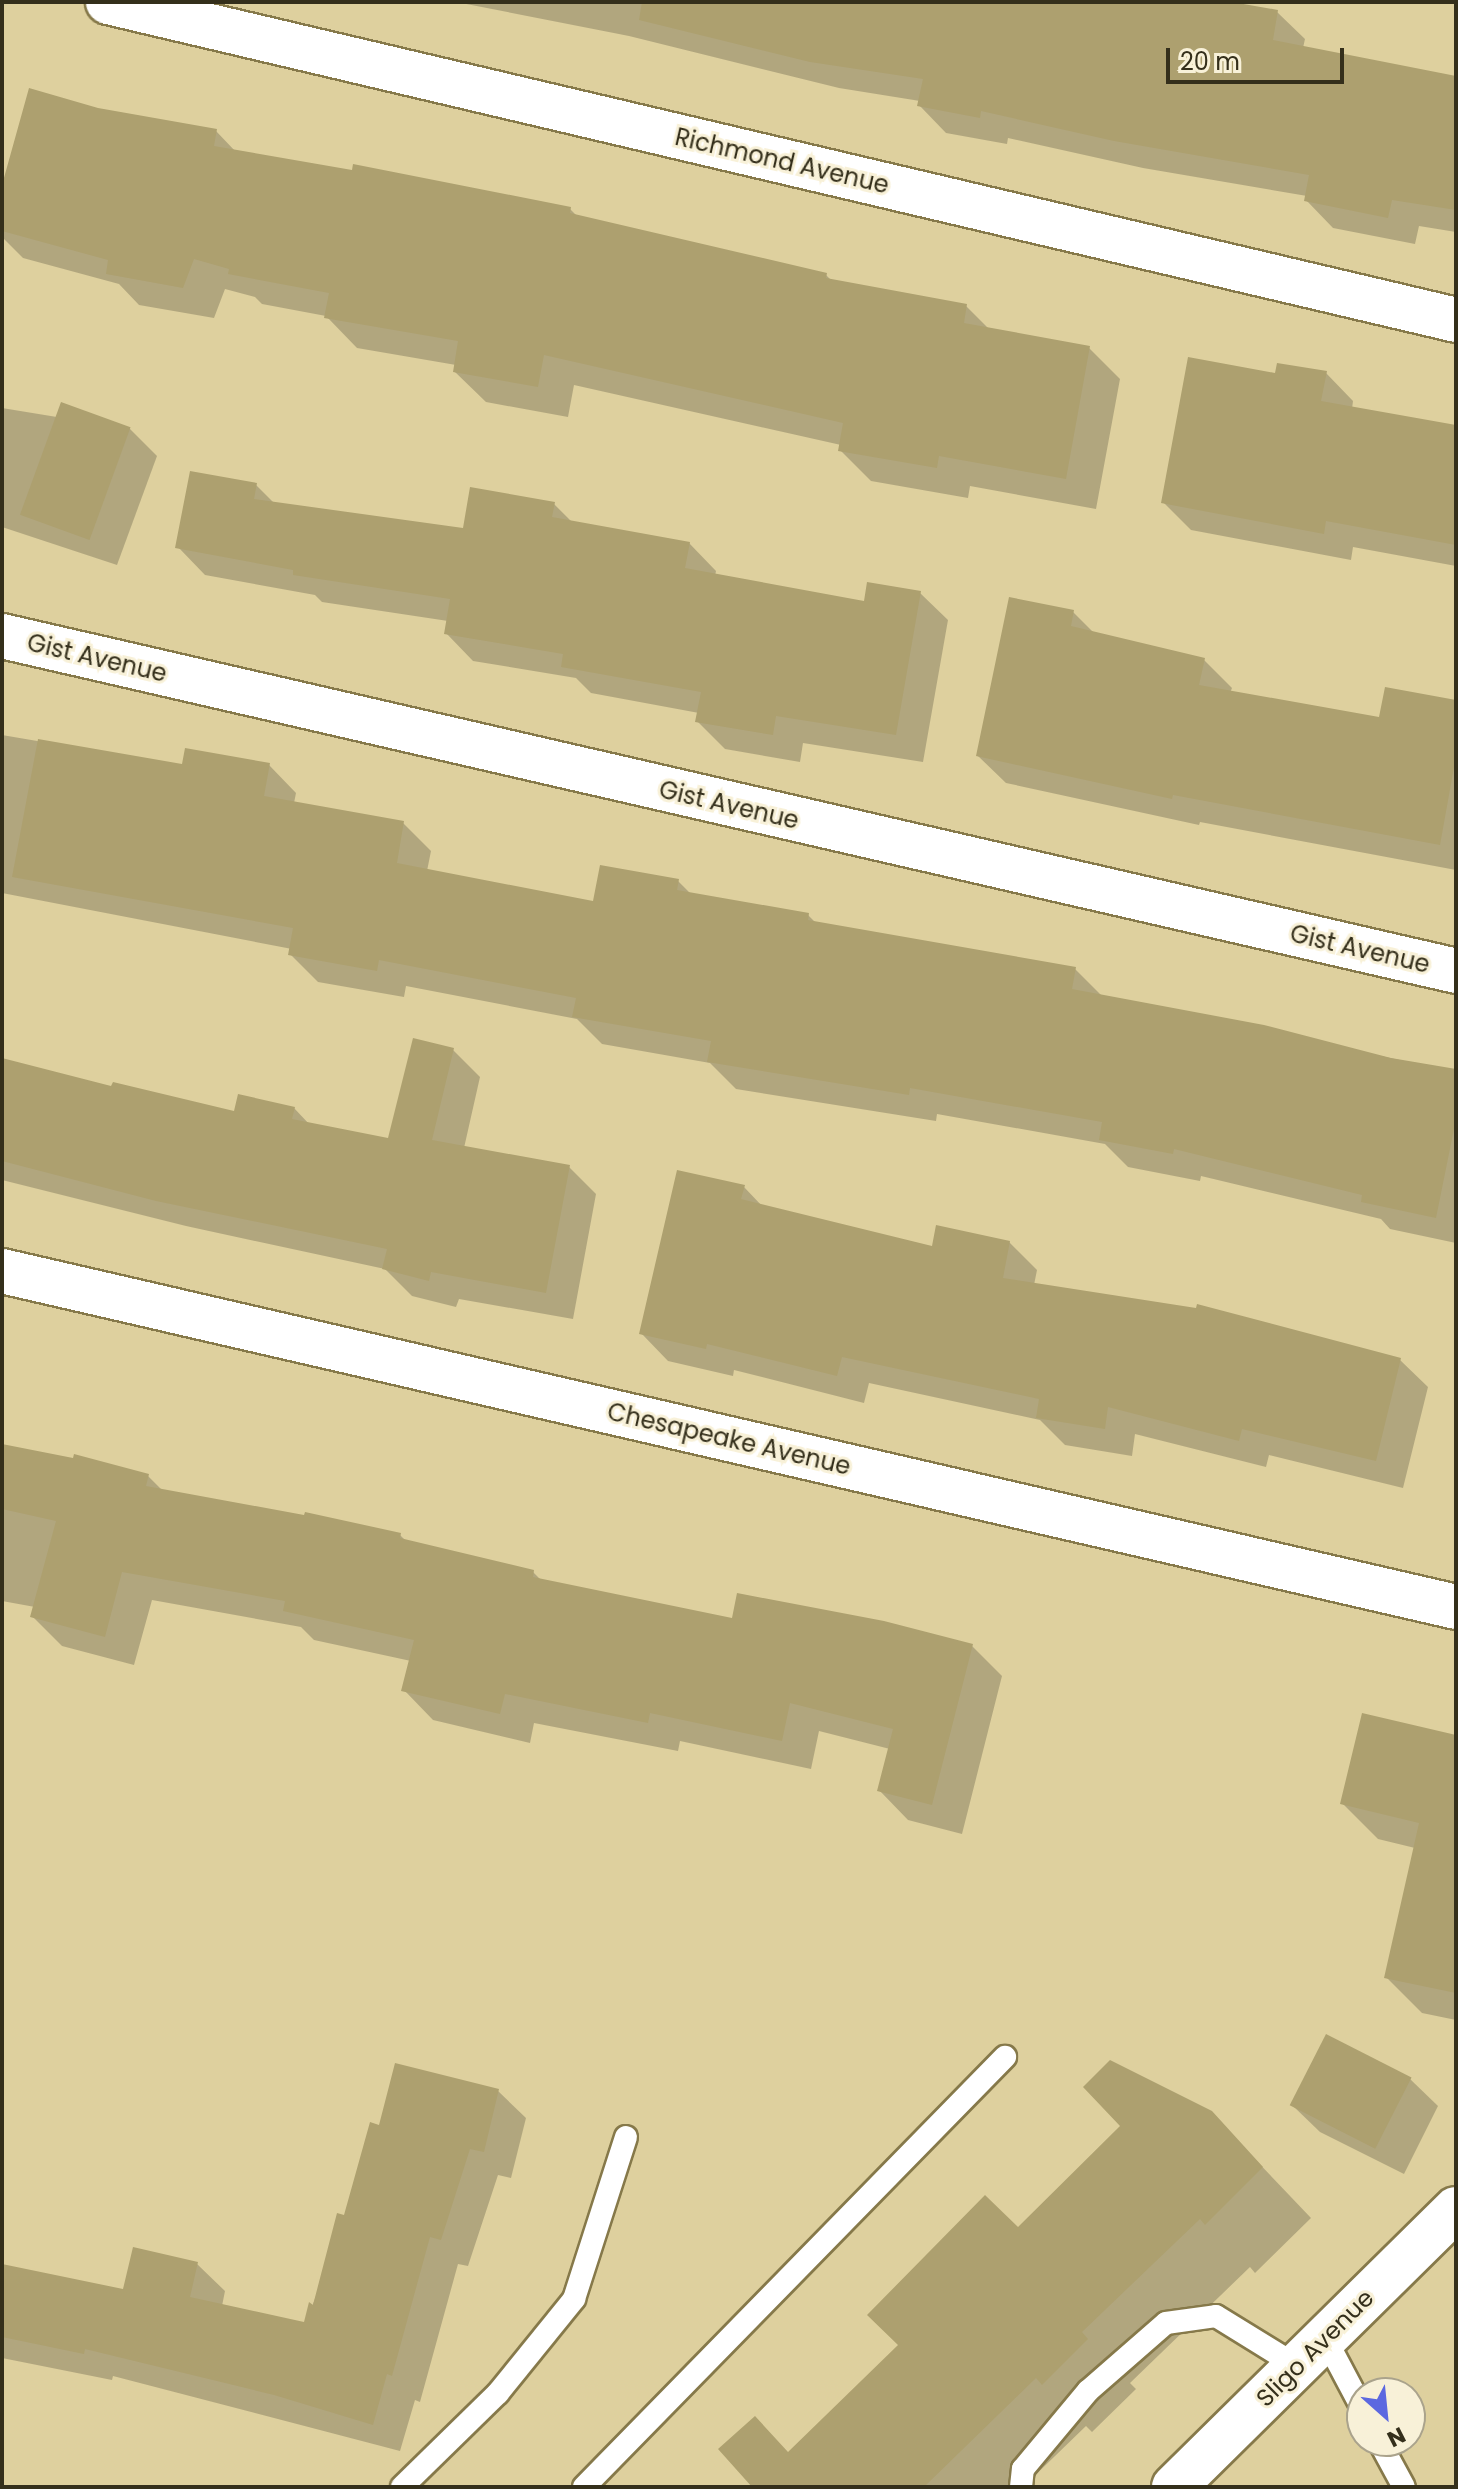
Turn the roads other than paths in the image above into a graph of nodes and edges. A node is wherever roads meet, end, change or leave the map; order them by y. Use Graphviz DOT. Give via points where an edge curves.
graph roads {
  1 [pos="108,2"];
  2 [pos="1456,320"];
  3 [pos="2,636"];
  4 [pos="1456,971"];
  5 [pos="2,1271"];
  6 [pos="1456,1607"];
  7 [pos="1005,2057"];
  8 [pos="626,2137"];
  9 [pos="1456,2209"];
  10 [pos="1311,2352"];
  11 [pos="1346,2390"];
  12 [pos="1388,2457"];
  13 [pos="402,2487"];
  14 [pos="584,2487"];
  15 [pos="1021,2487"];
  16 [pos="1174,2487"];
  17 [pos="1404,2487"];
  1 -- 2 [label="street, Richmond Avenue"];
  3 -- 4 [label="street, Gist Avenue"];
  5 -- 6 [label="street, Chesapeake Avenue"];
  7 -- 14 [label="lane"];
  8 -- 13 [label="lane" via="574,2299 498,2393"];
  9 -- 10 [label="street, Sligo Avenue"];
  10 -- 11 [label="lane"];
  10 -- 15 [label="lane" via="1216,2316 1166,2323 1088,2391 1023,2469"];
  10 -- 16 [label="street, Sligo Avenue"];
  12 -- 17 [label="lane"];
}
